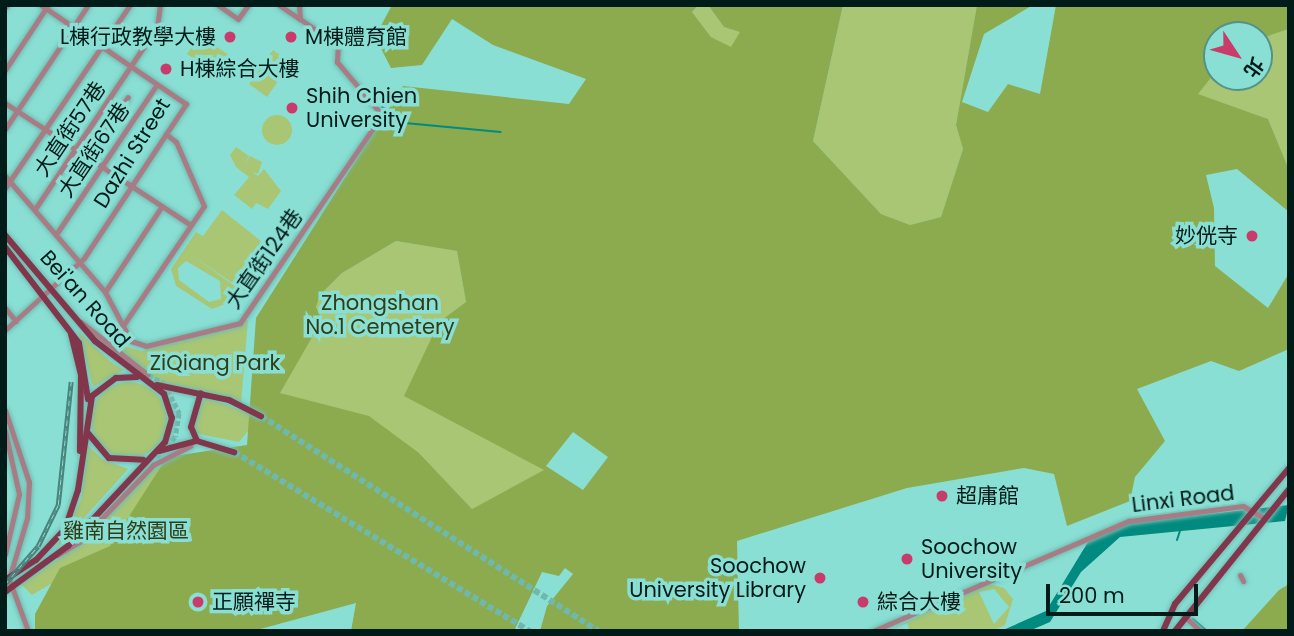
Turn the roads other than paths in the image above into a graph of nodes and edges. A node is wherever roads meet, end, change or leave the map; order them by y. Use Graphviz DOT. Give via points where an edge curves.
graph roads {
  1 [pos="88,5"];
  2 [pos="130,5"];
  3 [pos="160,5"];
  4 [pos="218,5"];
  5 [pos="248,5"];
  6 [pos="279,5"];
  7 [pos="299,5"];
  8 [pos="45,6"];
  9 [pos="300,19"];
  10 [pos="73,28"];
  11 [pos="102,47"];
  12 [pos="131,66"];
  13 [pos="5,70"];
  14 [pos="157,84"];
  15 [pos="128,97"];
  16 [pos="5,103"];
  17 [pos="18,111"];
  18 [pos="5,129"];
  19 [pos="46,130"];
  20 [pos="166,134"];
  21 [pos="75,148"];
  22 [pos="88,156"];
  23 [pos="102,166"];
  24 [pos="5,176"];
  25 [pos="11,183"];
  26 [pos="132,186"];
  27 [pos="5,188"];
  28 [pos="162,206"];
  29 [pos="35,209"];
  30 [pos="191,225"];
  31 [pos="57,233"];
  32 [pos="5,235"];
  33 [pos="5,247"];
  34 [pos="81,262"];
  35 [pos="105,292"];
  36 [pos="51,293"];
  37 [pos="5,308"];
  38 [pos="16,321"];
  39 [pos="70,326"];
  40 [pos="122,327"];
  41 [pos="5,330"];
  42 [pos="147,377"];
  43 [pos="156,385"];
  44 [pos="201,393"];
  45 [pos="88,405"];
  46 [pos="5,410"];
  47 [pos="261,416"];
  48 [pos="86,427"];
  49 [pos="5,431"];
  50 [pos="197,441"];
  51 [pos="234,452"];
  52 [pos="157,454"];
  53 [pos="81,456"];
  54 [pos="148,458"];
  55 [pos="1289,468"];
  56 [pos="1289,489"];
  57 [pos="122,493"];
  58 [pos="1254,510"];
  59 [pos="1264,518"];
  60 [pos="5,554"];
  61 [pos="57,555"];
  62 [pos="7,580"];
  63 [pos="13,587"];
  64 [pos="5,592"];
  65 [pos="1183,615"];
  66 [pos="28,631"];
  67 [pos="873,631"];
  68 [pos="1163,631"];
  69 [pos="1175,631"];
  70 [pos="1201,631"];
  1 -- 10 [label="street"];
  2 -- 11 [label="street"];
  3 -- 12 [label="street, 大直街57巷" via="157,27"];
  4 -- 5 [label="street" via="238,19"];
  6 -- 9 [label="street"];
  7 -- 9 [label="street"];
  8 -- 10 [label="street, Dazhi Street"];
  8 -- 13 [label="street"];
  9 -- 40 [label="street, 大直街124巷" via="338,45 337,62 381,111 245,320 146,346 131,341"];
  10 -- 11 [label="street, Dazhi Street"];
  10 -- 17 [label="street"];
  11 -- 12 [label="street, Dazhi Street"];
  11 -- 19 [label="street"];
  12 -- 14 [label="street, Dazhi Street"];
  12 -- 21 [label="street, 大直街57巷"];
  14 -- 20 [label="street, Dazhi Street" via="186,104"];
  14 -- 23 [label="street, 大直街67巷"];
  15 -- 22 [label="street"];
  16 -- 17 [label="street"];
  17 -- 18 [label="street"];
  17 -- 19 [label="street"];
  19 -- 21 [label="street"];
  19 -- 25 [label="street"];
  20 -- 26 [label="street, Dazhi Street"];
  20 -- 30 [label="street" via="176,142 204,206"];
  21 -- 22 [label="street"];
  21 -- 29 [label="street, 大直街57巷"];
  22 -- 23 [label="street"];
  23 -- 26 [label="street"];
  23 -- 31 [label="street, 大直街67巷"];
  24 -- 25 [label="street, 大直街124巷"];
  25 -- 27 [label="street"];
  25 -- 29 [label="street, 大直街124巷"];
  26 -- 28 [label="street"];
  26 -- 34 [label="street, Dazhi Street"];
  28 -- 30 [label="street"];
  28 -- 35 [label="street"];
  29 -- 31 [label="street, 大直街124巷"];
  30 -- 40 [label="street"];
  31 -- 34 [label="street, 大直街124巷"];
  32 -- 36 [label="main road, Bei'an Road"];
  33 -- 36 [label="main road, Bei'an Road"];
  34 -- 35 [label="street, 大直街124巷"];
  34 -- 36 [label="street, Dazhi Street"];
  35 -- 40 [label="street, 大直街124巷"];
  36 -- 38 [label="street, Dazhi Street"];
  36 -- 39 [label="main road, Bei'an Road"];
  36 -- 42 [label="main road, Bei'an Road" via="112,357"];
  37 -- 38 [label="street"];
  38 -- 41 [label="street, Dazhi Street"];
  39 -- 45 [label="main road, Bei'an Road" via="88,373"];
  39 -- 53 [label="main road" via="81,374"];
  42 -- 43 [label="main road, Bei'an Road"];
  42 -- 45 [label="main road, Bei'an Road" via="116,378"];
  43 -- 44 [label="main road, Bei'an Road"];
  43 -- 52 [label="main road" via="172,418"];
  44 -- 47 [label="main road, Bei'an Road"];
  44 -- 50 [label="main road" via="191,426"];
  45 -- 48 [label="main road, Bei'an Road"];
  46 -- 62 [label="street" via="29,482 26,525"];
  48 -- 53 [label="main road, Bei'an Road"];
  48 -- 54 [label="main road" via="109,458"];
  49 -- 60 [label="street" via="19,494"];
  50 -- 51 [label="main road"];
  50 -- 52 [label="main road"];
  50 -- 57 [label="street" via="163,458"];
  52 -- 54 [label="main road"];
  52 -- 57 [label="street"];
  53 -- 62 [label="main road, Bei'an Road" via="65,529 42,555"];
  54 -- 61 [label="main road"];
  55 -- 58 [label="main road"];
  56 -- 59 [label="main road"];
  57 -- 61 [label="street" via="79,542"];
  58 -- 59 [label="street, Linxi Road"];
  58 -- 67 [label="street, Linxi Road" via="1129,521"];
  58 -- 68 [label="main road" via="1175,604"];
  59 -- 65 [label="main road"];
  61 -- 63 [label="main road"];
  62 -- 63 [label="street"];
  63 -- 64 [label="main road"];
  63 -- 66 [label="street"];
  65 -- 69 [label="main road"];
  65 -- 70 [label="street"];
}
